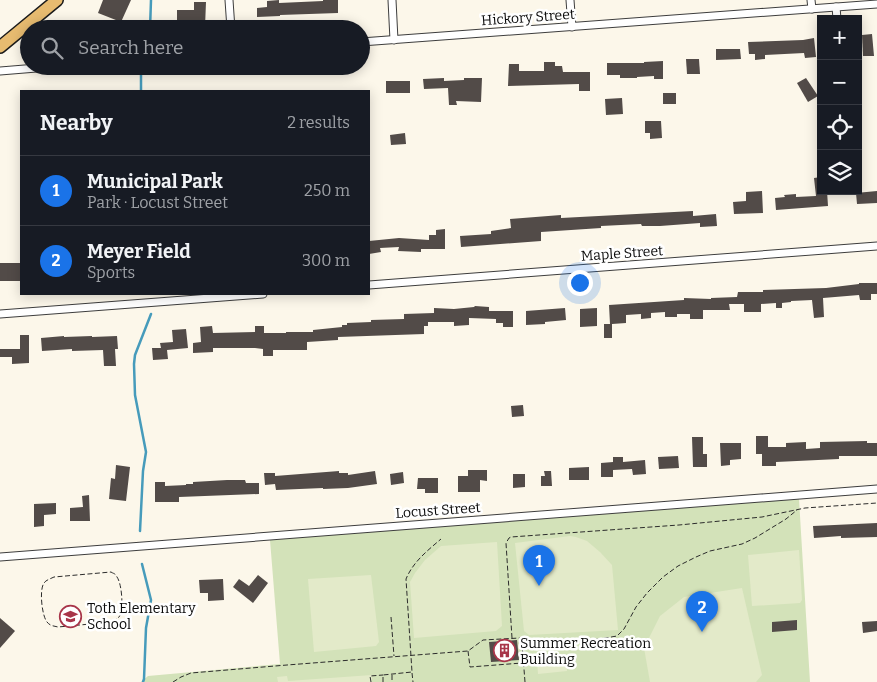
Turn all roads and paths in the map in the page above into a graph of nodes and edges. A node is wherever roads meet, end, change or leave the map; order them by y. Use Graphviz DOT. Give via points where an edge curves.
graph roads {
  1 [pos="57,0"];
  2 [pos="229,0"];
  3 [pos="392,0"];
  4 [pos="570,0"];
  5 [pos="811,0"];
  6 [pos="877,4"];
  7 [pos="836,7"];
  8 [pos="812,9"];
  9 [pos="837,15"];
  10 [pos="33,20"];
  11 [pos="230,20"];
  12 [pos="572,26"];
  13 [pos="20,31"];
  14 [pos="394,40"];
  15 [pos="370,41"];
  16 [pos="0,47"];
  17 [pos="20,69"];
  18 [pos="0,71"];
  19 [pos="877,246"];
  20 [pos="370,286"];
  21 [pos="250,295"];
  22 [pos="0,314"];
  23 [pos="877,489"];
  24 [pos="877,502"];
  25 [pos="797,510"];
  26 [pos="441,539"];
  27 [pos="0,557"];
  28 [pos="42,603"];
  29 [pos="391,616"];
  30 [pos="512,638"];
  31 [pos="522,644"];
  32 [pos="468,651"];
  33 [pos="411,655"];
  34 [pos="394,656"];
  35 [pos="524,663"];
  36 [pos="412,672"];
  37 [pos="383,674"];
  38 [pos="392,674"];
  39 [pos="173,682"];
  40 [pos="371,682"];
  41 [pos="384,682"];
  42 [pos="392,682"];
  43 [pos="413,682"];
  44 [pos="525,682"];
  1 -- 10 [label="main road"];
  2 -- 11 [label="street"];
  3 -- 14 [label="street"];
  4 -- 12 [label="street"];
  5 -- 8 [label="street"];
  6 -- 7 [label="street, Hickory Street"];
  7 -- 8 [label="street, Hickory Street"];
  7 -- 9 [label="street"];
  8 -- 12 [label="street, Hickory Street"];
  12 -- 14 [label="street, Hickory Street"];
  13 -- 16 [label="main road"];
  14 -- 15 [label="street, Hickory Street"];
  17 -- 18 [label="street"];
  19 -- 20 [label="street, Maple Street"];
  21 -- 22 [label="street"];
  23 -- 27 [label="street, Locust Street"];
  24 -- 25 [label="path"];
  25 -- 30 [label="path" via="762,517 669,526 513,536 506,543"];
  25 -- 31 [label="path" via="755,538 696,556 670,571 647,593 618,636"];
  26 -- 33 [label="path" via="420,558 406,579"];
  28 -- 28 [label="path" via="45,619 53,626 112,622 121,612 119,582 110,572 54,577 44,584"];
  29 -- 34 [label="path"];
  30 -- 31 [label="path" via="520,638"];
  30 -- 32 [label="path" via="483,640"];
  31 -- 35 [label="path"];
  32 -- 33 [label="path"];
  32 -- 35 [label="path" via="470,667"];
  33 -- 34 [label="path"];
  33 -- 36 [label="path"];
  34 -- 39 [label="path" via="191,674"];
  35 -- 44 [label="path"];
  36 -- 38 [label="path"];
  36 -- 43 [label="path"];
  37 -- 38 [label="path"];
  37 -- 40 [label="path" via="370,676"];
  37 -- 41 [label="path"];
  38 -- 42 [label="path"];
}
